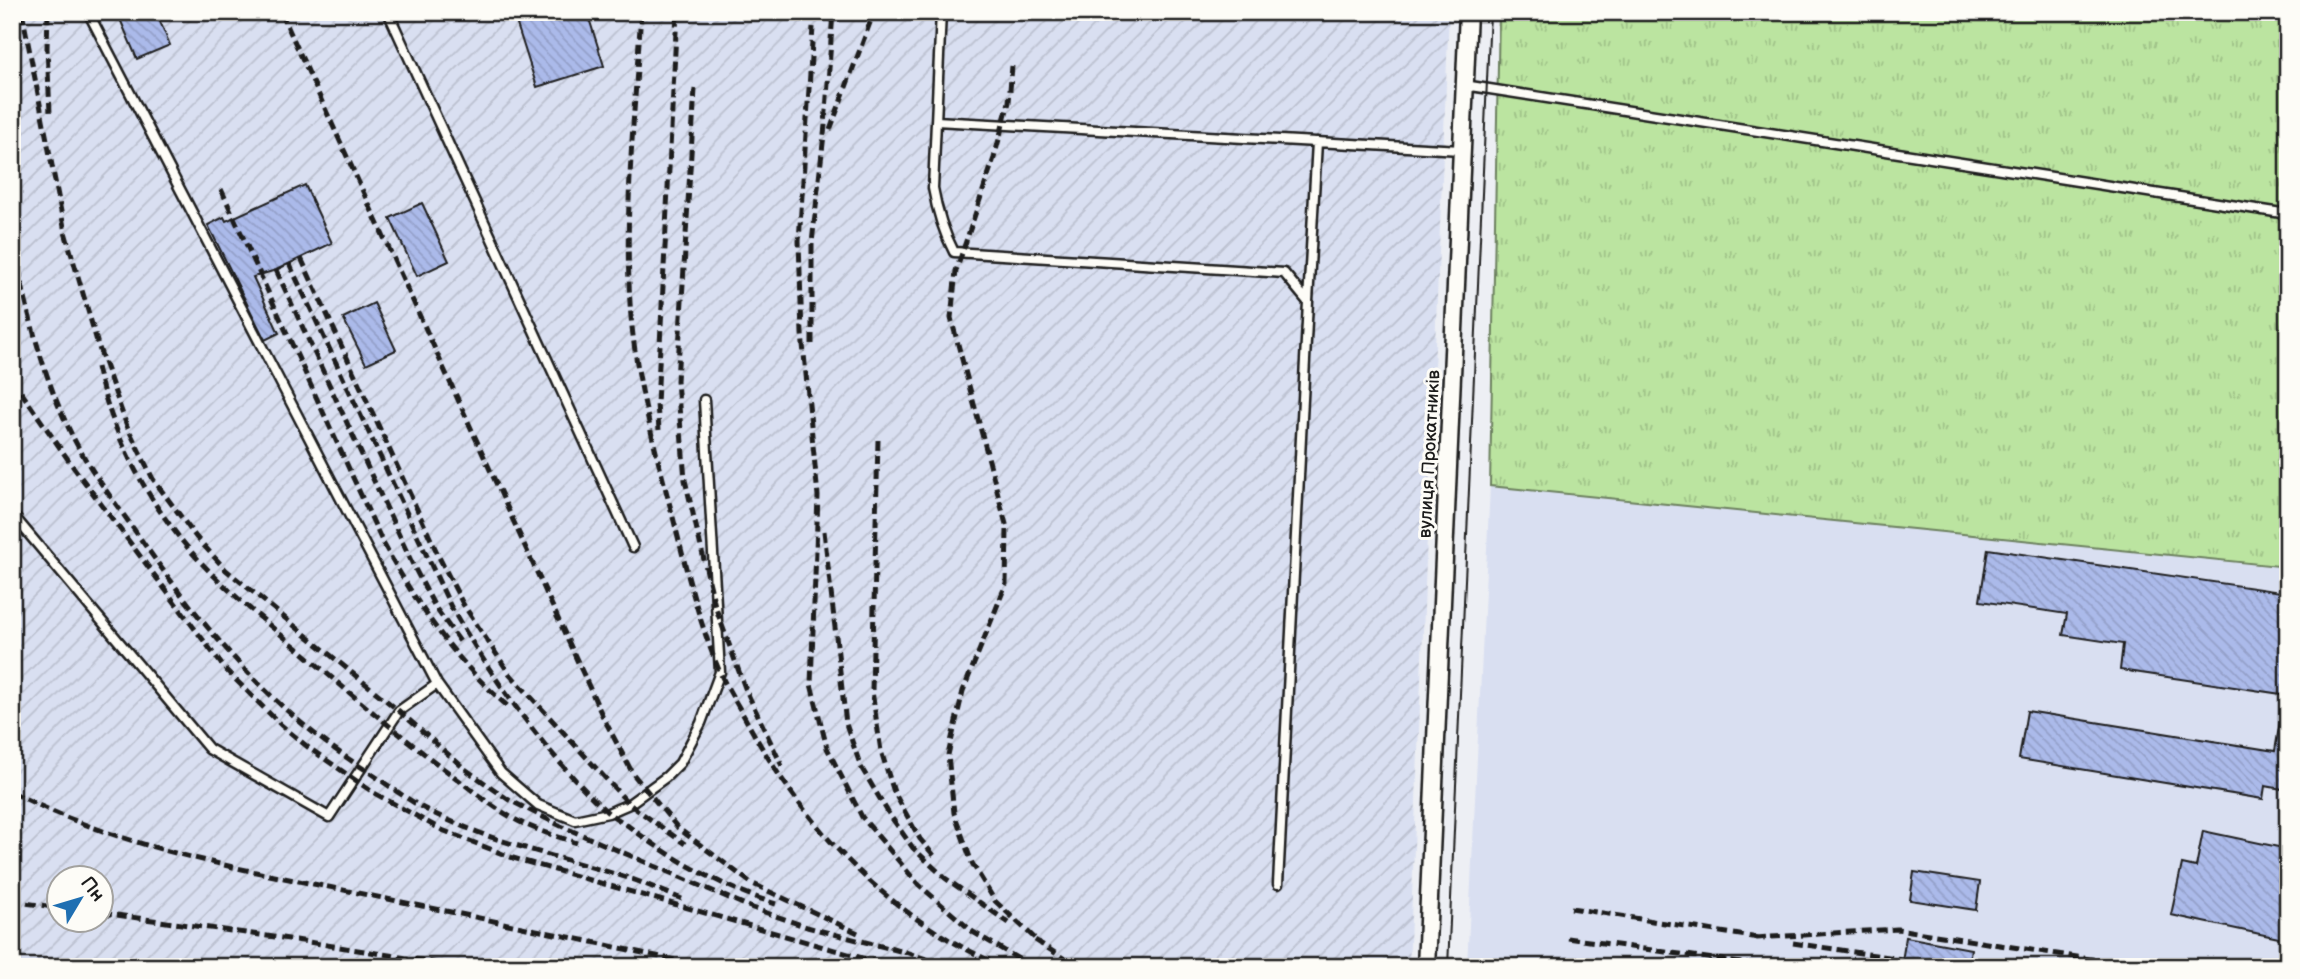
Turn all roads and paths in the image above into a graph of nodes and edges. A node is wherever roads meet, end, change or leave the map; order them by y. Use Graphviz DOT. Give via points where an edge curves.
graph roads {
  1 [pos="88,12"];
  2 [pos="388,12"];
  3 [pos="941,12"];
  4 [pos="1468,12"];
  5 [pos="1464,85"];
  6 [pos="936,121"];
  7 [pos="1317,142"];
  8 [pos="1461,150"];
  9 [pos="2288,214"];
  10 [pos="1308,302"];
  11 [pos="704,400"];
  12 [pos="12,514"];
  13 [pos="633,547"];
  14 [pos="437,684"];
  15 [pos="1278,884"];
  16 [pos="1426,967"];
  1 -- 14 [label="lane"];
  2 -- 13 [label="lane"];
  3 -- 6 [label="lane"];
  4 -- 5 [label="street, вулиця Прокатників"];
  5 -- 8 [label="street, вулиця Прокатників"];
  5 -- 9 [label="lane"];
  6 -- 7 [label="lane"];
  6 -- 10 [label="lane" via="933,188 937,212 954,252 1284,273"];
  7 -- 8 [label="lane"];
  7 -- 10 [label="lane"];
  8 -- 16 [label="street, вулиця Прокатників"];
  10 -- 15 [label="lane"];
  11 -- 14 [label="lane" via="720,672 680,763 629,804 575,820 538,805 500,773"];
  12 -- 14 [label="lane" via="209,749 329,817 399,711"];
}
